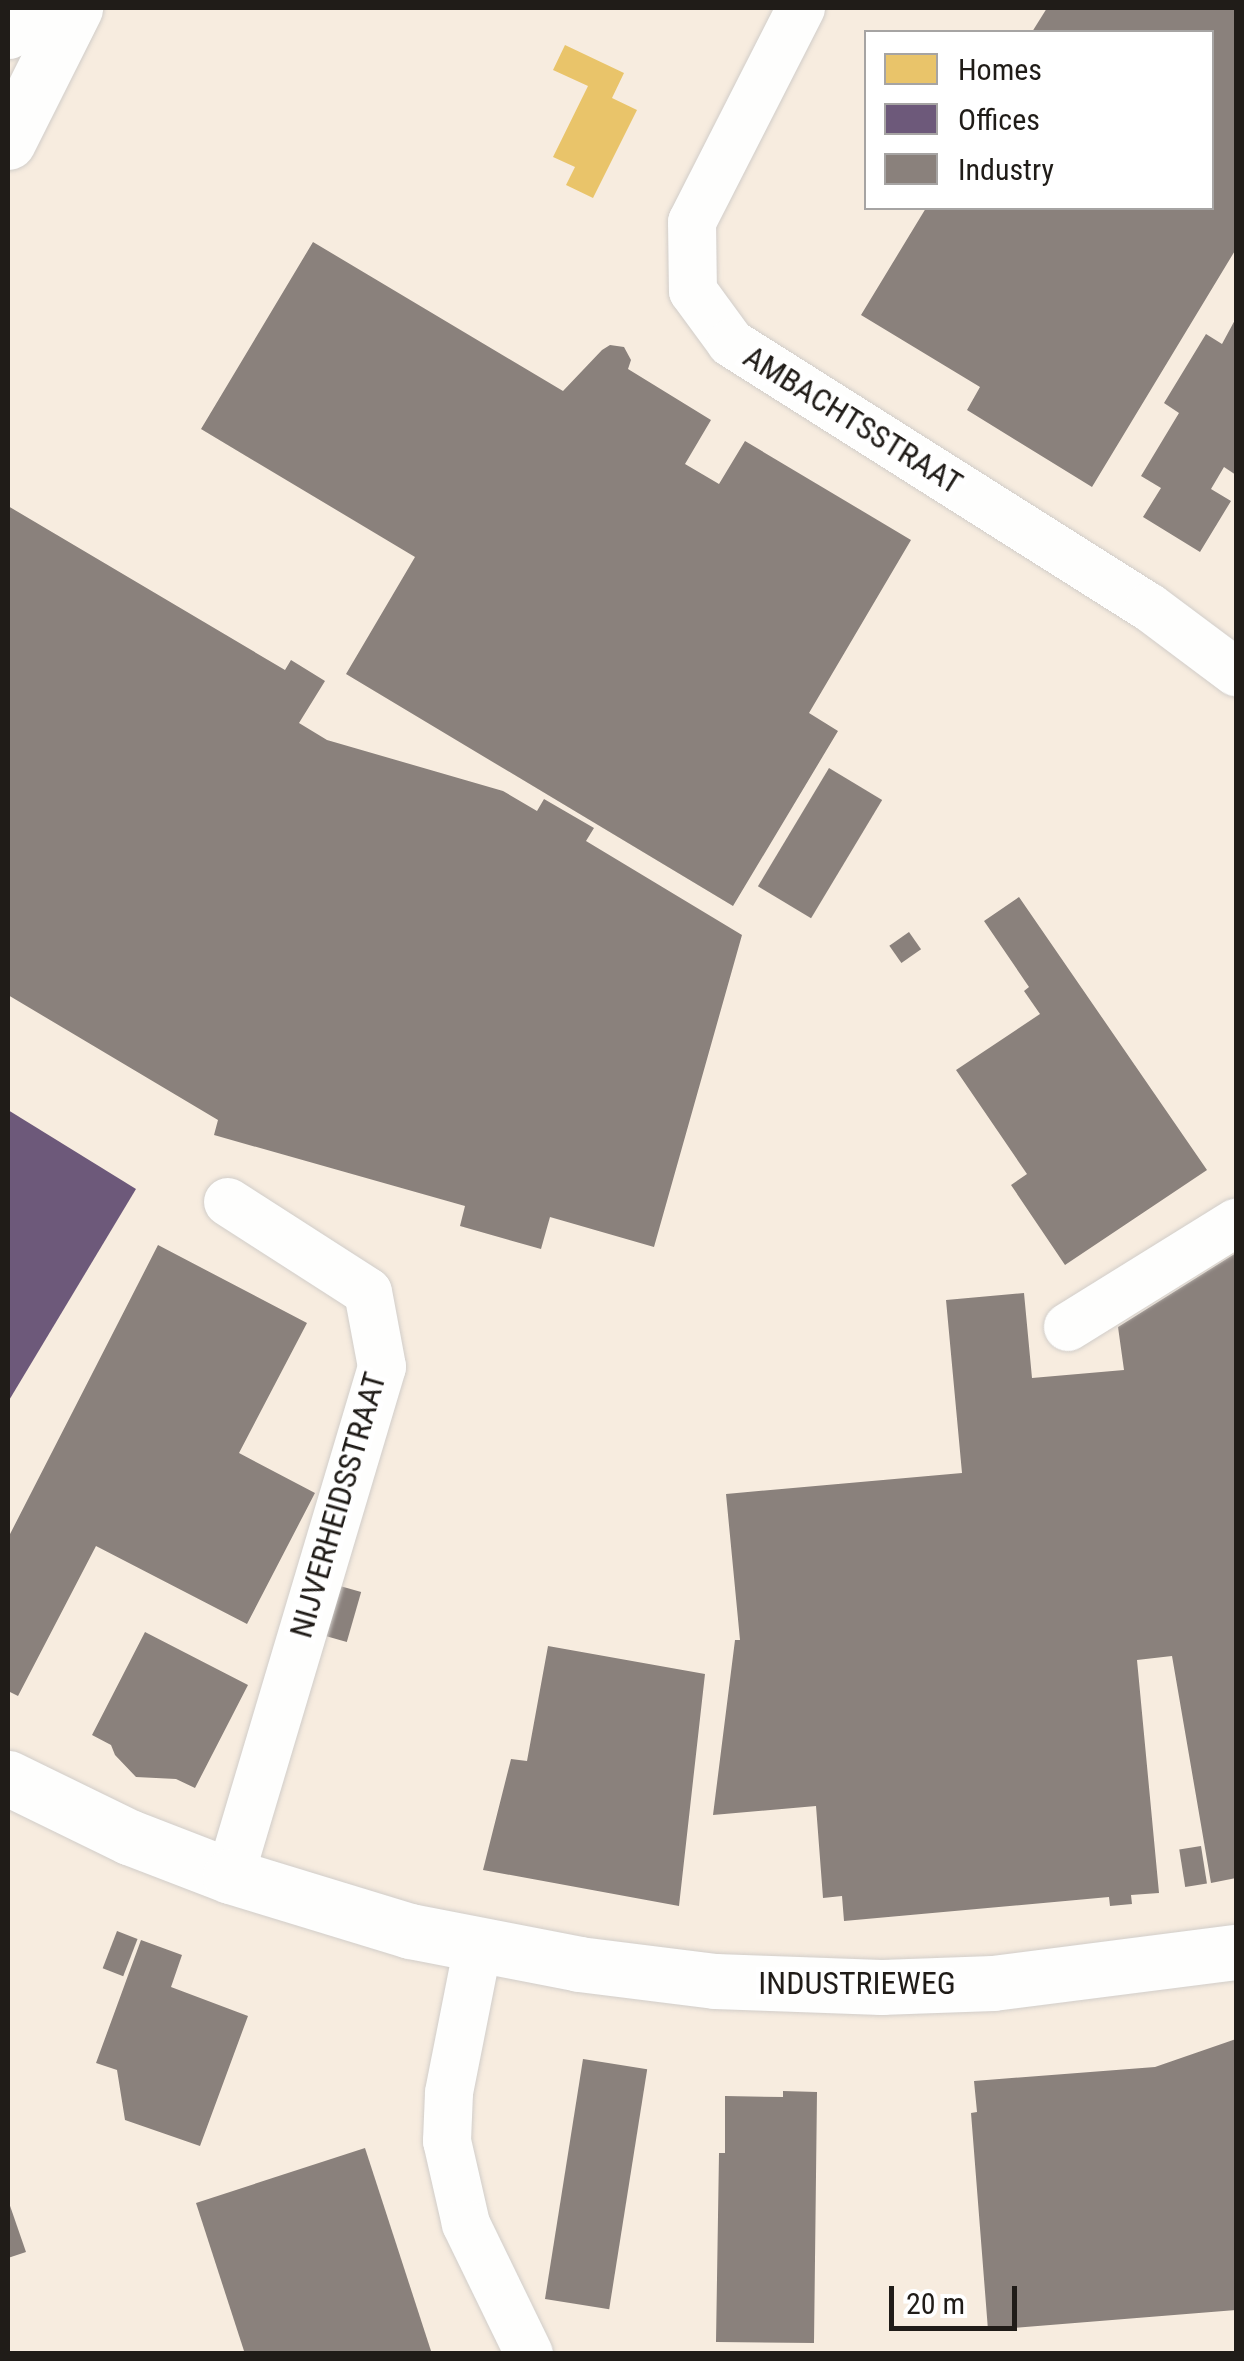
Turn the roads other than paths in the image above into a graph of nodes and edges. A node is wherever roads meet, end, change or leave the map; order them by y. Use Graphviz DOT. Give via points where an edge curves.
graph roads {
  1 [pos="20,8"];
  2 [pos="75,8"];
  3 [pos="801,8"];
  4 [pos="8,31"];
  5 [pos="8,142"];
  6 [pos="1236,672"];
  7 [pos="228,1202"];
  8 [pos="1236,1223"];
  9 [pos="1068,1327"];
  10 [pos="8,1778"];
  11 [pos="230,1876"];
  12 [pos="478,1946"];
  13 [pos="1236,1952"];
  14 [pos="529,2354"];
  1 -- 4 [label="street"];
  2 -- 5 [label="street"];
  3 -- 6 [label="street, AMBACHTSSTRAAT" via="692,222 693,291 731,343 1149,607"];
  7 -- 11 [label="street, NIJVERHEIDSSTRAAT" via="368,1292 382,1368"];
  8 -- 9 [label="street"];
  10 -- 11 [label="street, INDUSTRIEWEG"];
  11 -- 12 [label="street, INDUSTRIEWEG"];
  12 -- 13 [label="street, INDUSTRIEWEG" via="715,1981 865,1987 993,1984"];
  12 -- 14 [label="street" via="447,2141 466,2224"];
}
